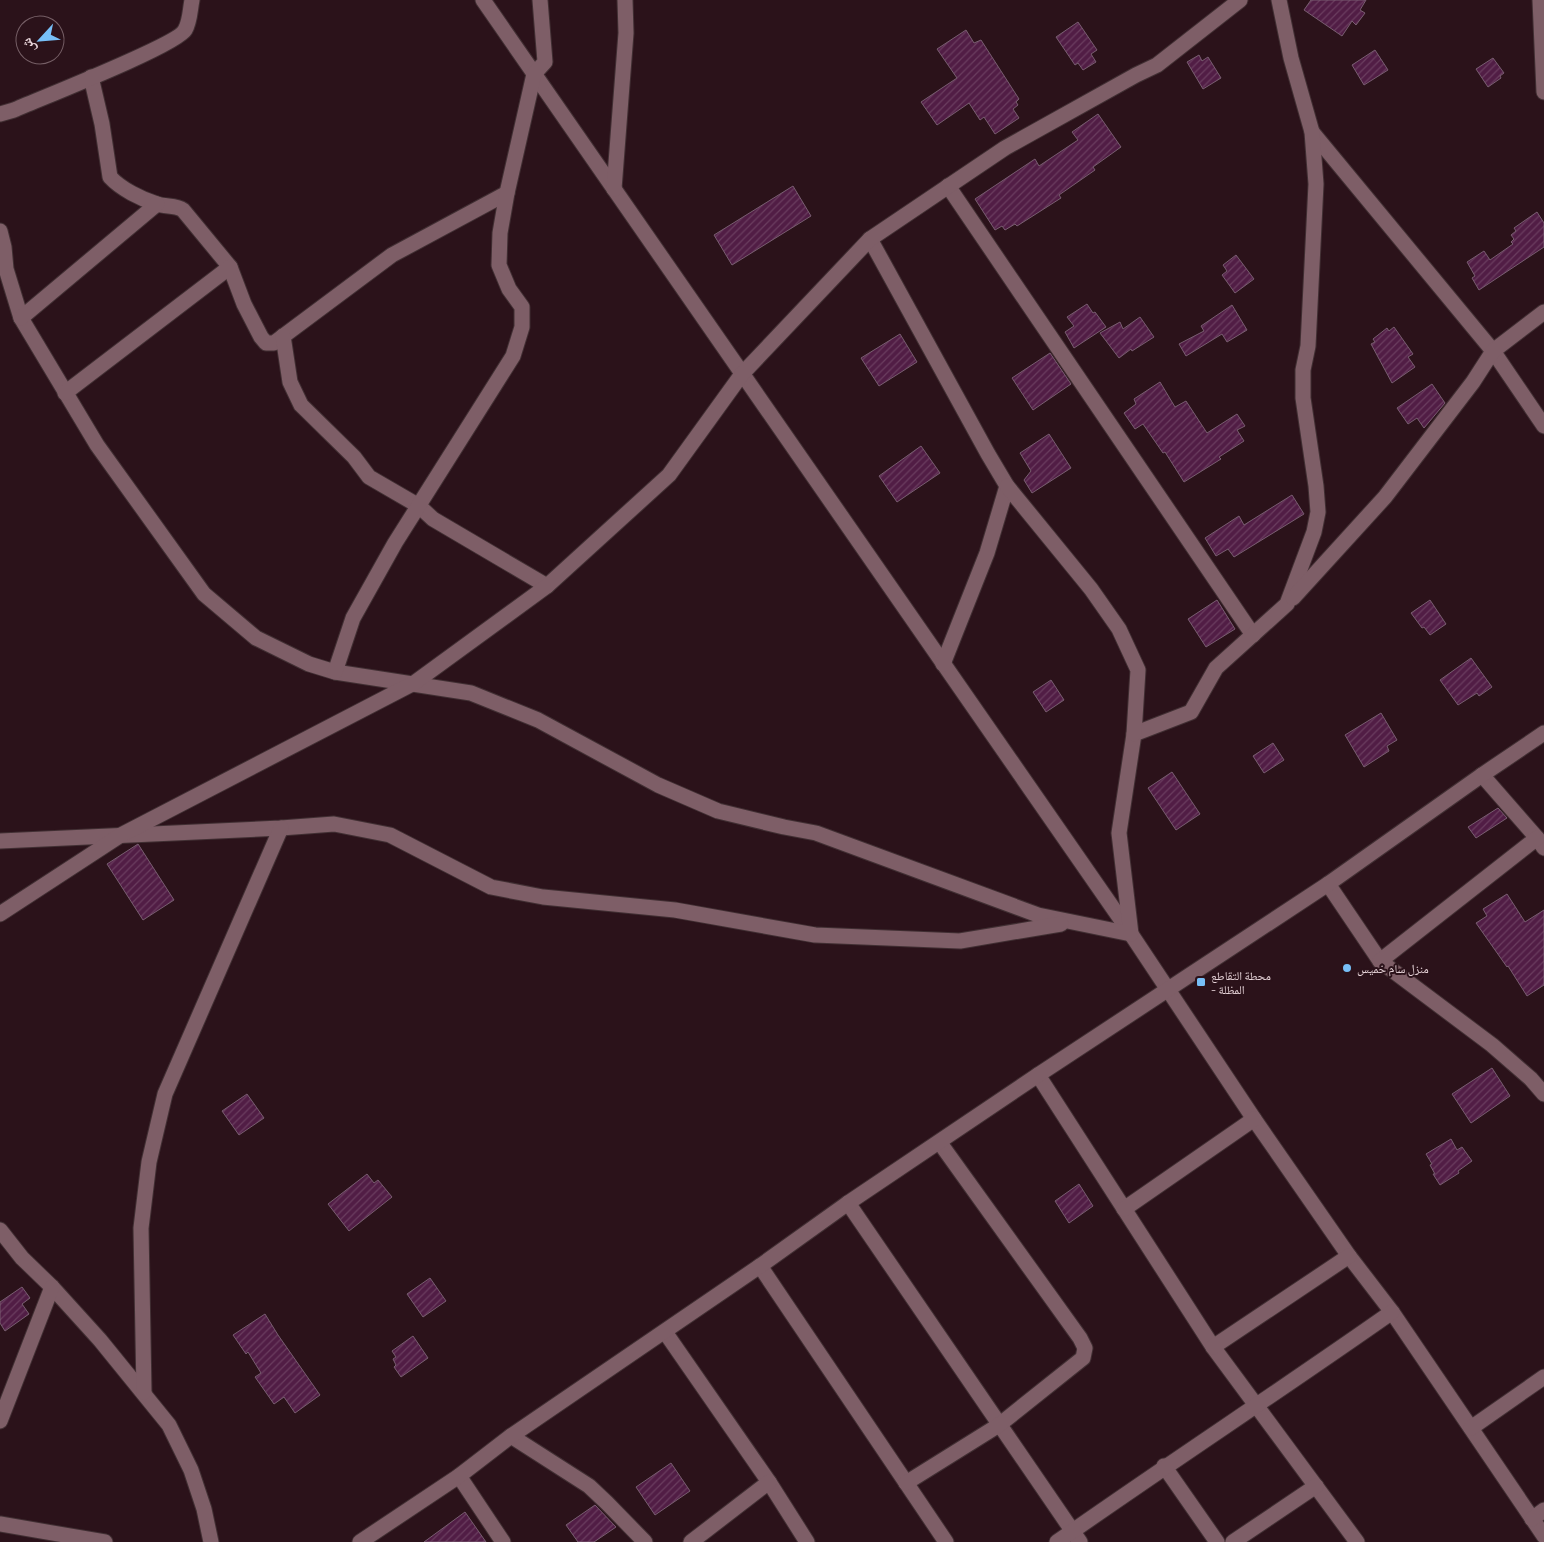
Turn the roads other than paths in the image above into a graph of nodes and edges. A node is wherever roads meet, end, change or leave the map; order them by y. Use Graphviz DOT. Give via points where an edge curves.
graph roads {
  1 [pos="192,0"];
  2 [pos="483,0"];
  3 [pos="540,0"];
  4 [pos="625,0"];
  5 [pos="1240,0"];
  6 [pos="1279,0"];
  7 [pos="1540,0"];
  8 [pos="534,74"];
  9 [pos="91,76"];
  10 [pos="1544,92"];
  11 [pos="0,114"];
  12 [pos="1312,132"];
  13 [pos="948,186"];
  14 [pos="614,189"];
  15 [pos="507,193"];
  16 [pos="157,204"];
  17 [pos="0,230"];
  18 [pos="870,239"];
  19 [pos="230,267"];
  20 [pos="1544,312"];
  21 [pos="21,318"];
  22 [pos="283,336"];
  23 [pos="1493,350"];
  24 [pos="742,374"];
  25 [pos="66,393"];
  26 [pos="1544,426"];
  27 [pos="1007,486"];
  28 [pos="419,506"];
  29 [pos="547,586"];
  30 [pos="1287,604"];
  31 [pos="1253,635"];
  32 [pos="943,664"];
  33 [pos="335,672"];
  34 [pos="414,683"];
  35 [pos="1544,733"];
  36 [pos="1134,734"];
  37 [pos="1482,775"];
  38 [pos="281,828"];
  39 [pos="121,835"];
  40 [pos="0,841"];
  41 [pos="1541,843"];
  42 [pos="1328,884"];
  43 [pos="0,914"];
  44 [pos="1071,922"];
  45 [pos="1131,934"];
  46 [pos="1380,961"];
  47 [pos="1167,990"];
  48 [pos="1038,1075"];
  49 [pos="1544,1094"];
  50 [pos="1254,1119"];
  51 [pos="940,1143"];
  52 [pos="848,1204"];
  53 [pos="1124,1209"];
  54 [pos="0,1230"];
  55 [pos="1350,1256"];
  56 [pos="760,1266"];
  57 [pos="52,1287"];
  58 [pos="1392,1312"];
  59 [pos="665,1332"];
  60 [pos="1213,1347"];
  61 [pos="1544,1377"];
  62 [pos="144,1392"];
  63 [pos="1258,1406"];
  64 [pos="0,1420"];
  65 [pos="999,1425"];
  66 [pos="1472,1428"];
  67 [pos="511,1436"];
  68 [pos="1164,1466"];
  69 [pos="458,1476"];
  70 [pos="769,1482"];
  71 [pos="906,1483"];
  72 [pos="1316,1486"];
  73 [pos="1544,1510"];
  74 [pos="1532,1519"];
  75 [pos="0,1524"];
  76 [pos="1077,1536"];
  77 [pos="1544,1536"];
  78 [pos="105,1542"];
  79 [pos="211,1542"];
  80 [pos="360,1542"];
  81 [pos="503,1542"];
  82 [pos="645,1542"];
  83 [pos="691,1542"];
  84 [pos="807,1542"];
  85 [pos="946,1542"];
  86 [pos="1057,1542"];
  87 [pos="1217,1542"];
  88 [pos="1233,1542"];
  89 [pos="1358,1542"];
  1 -- 9 [label="street" via="185,32 162,46"];
  2 -- 8 [label="street"];
  3 -- 8 [label="street" via="545,62"];
  4 -- 14 [label="street" via="626,32"];
  5 -- 13 [label="street" via="1157,65 1005,148"];
  6 -- 12 [label="street"];
  7 -- 10 [label="street"];
  8 -- 14 [label="street"];
  8 -- 15 [label="street"];
  9 -- 11 [label="street"];
  9 -- 16 [label="street" via="110,176 122,187"];
  12 -- 23 [label="street"];
  12 -- 30 [label="street" via="1316,184 1303,398 1318,512 1314,532"];
  13 -- 18 [label="street"];
  13 -- 31 [label="street"];
  14 -- 24 [label="street"];
  15 -- 22 [label="street" via="392,255"];
  15 -- 28 [label="street" via="500,233 499,265 509,289 522,307 522,327 513,356"];
  16 -- 19 [label="street" via="183,210"];
  16 -- 21 [label="street"];
  17 -- 21 [label="street" via="6,269"];
  18 -- 24 [label="street"];
  18 -- 27 [label="street"];
  19 -- 22 [label="street" via="244,304 266,344 274,343"];
  19 -- 25 [label="street"];
  20 -- 23 [label="street"];
  21 -- 25 [label="street"];
  22 -- 28 [label="street" via="290,382 300,405 354,457 369,477"];
  23 -- 26 [label="street"];
  23 -- 30 [label="street" via="1474,382 1385,497"];
  24 -- 29 [label="street" via="668,475"];
  24 -- 32 [label="street"];
  25 -- 33 [label="street" via="97,445 204,594 256,638 309,664"];
  27 -- 32 [label="street" via="987,554"];
  27 -- 36 [label="street" via="1119,629 1138,670"];
  28 -- 29 [label="street" via="434,519"];
  28 -- 33 [label="street" via="353,618"];
  29 -- 34 [label="street"];
  30 -- 31 [label="street"];
  31 -- 36 [label="street" via="1216,668 1190,712"];
  32 -- 45 [label="street"];
  33 -- 34 [label="street"];
  34 -- 39 [label="street"];
  34 -- 44 [label="street" via="470,693 538,720 658,785 718,811 816,833 1038,915"];
  35 -- 37 [label="street"];
  36 -- 45 [label="street" via="1119,833"];
  37 -- 41 [label="street"];
  37 -- 42 [label="street"];
  38 -- 39 [label="street"];
  38 -- 44 [label="street" via="334,824 390,835 491,887 542,897 675,910 815,936 960,941"];
  38 -- 62 [label="street" via="165,1094 149,1162 141,1228"];
  39 -- 40 [label="street"];
  39 -- 43 [label="street"];
  41 -- 46 [label="street"];
  42 -- 46 [label="street"];
  42 -- 47 [label="street"];
  44 -- 45 [label="street"];
  45 -- 47 [label="street"];
  46 -- 49 [label="street" via="1492,1045"];
  47 -- 48 [label="street"];
  47 -- 50 [label="street"];
  48 -- 51 [label="street"];
  48 -- 53 [label="street"];
  50 -- 53 [label="street"];
  50 -- 55 [label="street"];
  51 -- 52 [label="street"];
  51 -- 65 [label="street" via="1085,1348 1084,1358"];
  52 -- 56 [label="street"];
  52 -- 65 [label="street"];
  53 -- 60 [label="street"];
  54 -- 57 [label="street" via="22,1258"];
  55 -- 58 [label="street"];
  55 -- 60 [label="street"];
  56 -- 59 [label="street"];
  56 -- 71 [label="street"];
  57 -- 62 [label="street"];
  57 -- 64 [label="street"];
  58 -- 63 [label="street"];
  58 -- 66 [label="street"];
  59 -- 67 [label="street"];
  59 -- 70 [label="street"];
  60 -- 63 [label="street"];
  61 -- 66 [label="street"];
  62 -- 79 [label="street" via="169,1425 190,1470 204,1509"];
  63 -- 68 [label="street"];
  63 -- 72 [label="street"];
  65 -- 71 [label="street"];
  65 -- 76 [label="street"];
  66 -- 74 [label="street"];
  67 -- 69 [label="street"];
  67 -- 82 [label="street" via="589,1486"];
  68 -- 76 [label="street"];
  68 -- 87 [label="street"];
  69 -- 80 [label="street"];
  69 -- 81 [label="street"];
  70 -- 83 [label="street"];
  70 -- 84 [label="street"];
  71 -- 85 [label="street"];
  72 -- 88 [label="street"];
  72 -- 89 [label="street"];
  73 -- 74 [label="street"];
  74 -- 77 [label="street"];
  75 -- 78 [label="street"];
  76 -- 86 [label="street"];
}
